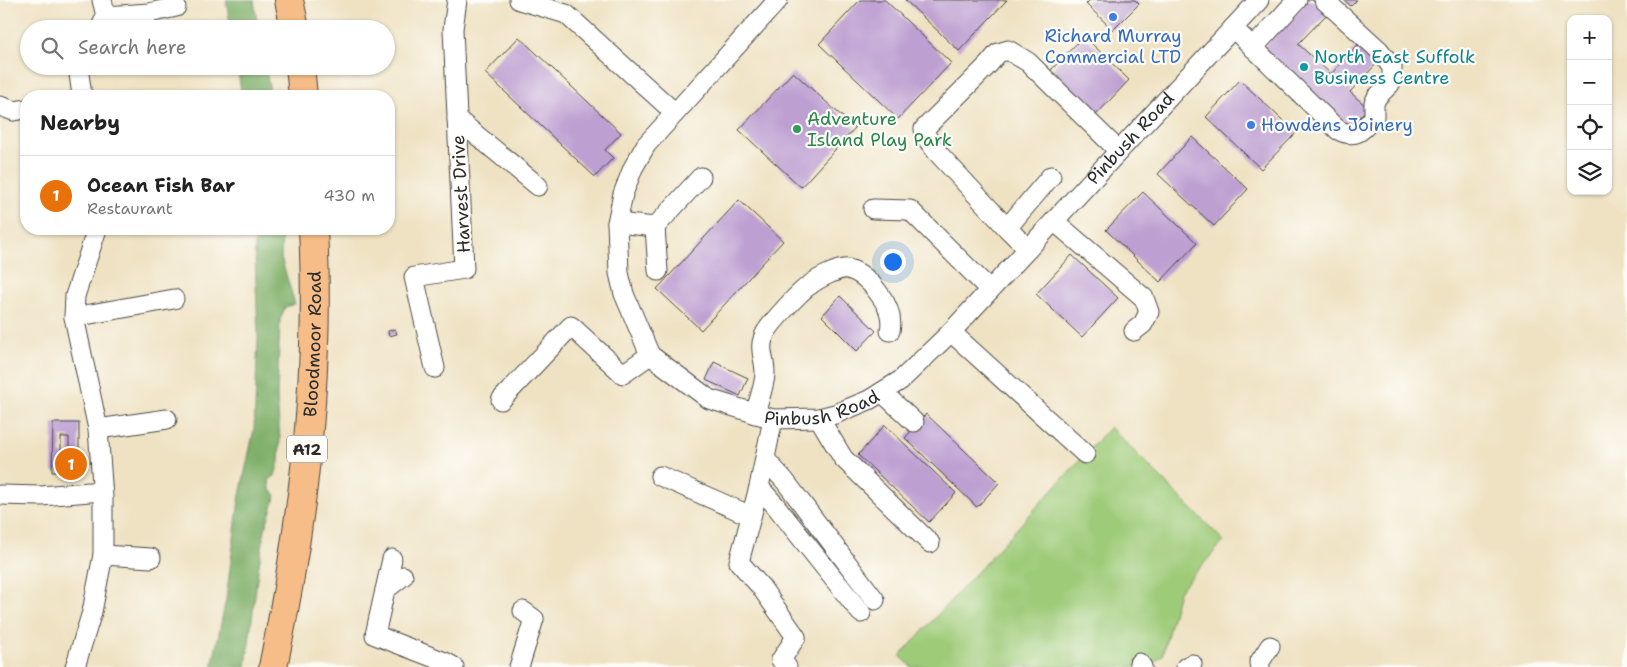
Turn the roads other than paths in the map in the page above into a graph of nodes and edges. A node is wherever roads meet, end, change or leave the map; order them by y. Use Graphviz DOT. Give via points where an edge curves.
graph roads {
  1 [pos="289,0"];
  2 [pos="457,0"];
  3 [pos="519,0"];
  4 [pos="778,0"];
  5 [pos="1259,0"];
  6 [pos="1298,0"];
  7 [pos="1324,0"];
  8 [pos="176,7"];
  9 [pos="103,15"];
  10 [pos="293,20"];
  11 [pos="1233,28"];
  12 [pos="1253,48"];
  13 [pos="79,75"];
  14 [pos="301,75"];
  15 [pos="81,90"];
  16 [pos="302,90"];
  17 [pos="0,106"];
  18 [pos="20,110"];
  19 [pos="675,112"];
  20 [pos="458,119"];
  21 [pos="1119,151"];
  22 [pos="1051,176"];
  23 [pos="701,177"];
  24 [pos="538,186"];
  25 [pos="874,209"];
  26 [pos="1054,220"];
  27 [pos="618,223"];
  28 [pos="655,227"];
  29 [pos="1007,228"];
  30 [pos="95,235"];
  31 [pos="314,235"];
  32 [pos="1028,249"];
  33 [pos="658,271"];
  34 [pos="990,290"];
  35 [pos="174,301"];
  36 [pos="74,318"];
  37 [pos="890,331"];
  38 [pos="1134,331"];
  39 [pos="951,332"];
  40 [pos="650,355"];
  41 [pos="434,368"];
  42 [pos="882,392"];
  43 [pos="500,400"];
  44 [pos="755,414"];
  45 [pos="167,418"];
  46 [pos="819,418"];
  47 [pos="773,420"];
  48 [pos="914,422"];
  49 [pos="98,429"];
  50 [pos="1085,454"];
  51 [pos="765,459"];
  52 [pos="660,476"];
  53 [pos="759,487"];
  54 [pos="102,491"];
  55 [pos="0,495"];
  56 [pos="751,516"];
  57 [pos="930,543"];
  58 [pos="103,555"];
  59 [pos="392,559"];
  60 [pos="151,560"];
  61 [pos="403,576"];
  62 [pos="385,590"];
  63 [pos="875,600"];
  64 [pos="861,613"];
  65 [pos="535,615"];
  66 [pos="1270,646"];
  67 [pos="75,667"];
  68 [pos="273,667"];
  69 [pos="454,667"];
  70 [pos="519,667"];
  71 [pos="787,667"];
  72 [pos="1260,667"];
  1 -- 10 [label="highway"];
  2 -- 20 [label="street, Harvest Drive" via="453,29"];
  3 -- 19 [label="street" via="566,14"];
  4 -- 19 [label="street"];
  5 -- 11 [label="street, Pinbush Road"];
  6 -- 12 [label="street"];
  7 -- 12 [label="street" via="1379,50 1392,67 1390,84 1374,103 1374,117 1360,132 1347,134 1338,130"];
  8 -- 9 [label="street" via="150,13"];
  11 -- 12 [label="street"];
  11 -- 21 [label="street, Pinbush Road"];
  13 -- 15 [label="street"];
  14 -- 16 [label="highway"];
  17 -- 18 [label="street"];
  19 -- 27 [label="street" via="646,145 633,168 623,194"];
  20 -- 24 [label="street, Harvest Drive"];
  20 -- 41 [label="street, Harvest Drive" via="464,270 414,277"];
  21 -- 26 [label="street, Pinbush Road"];
  21 -- 29 [label="street" via="1028,62 1008,50 998,53 924,129 936,151"];
  22 -- 29 [label="street"];
  23 -- 28 [label="street"];
  25 -- 34 [label="street" via="910,210"];
  26 -- 32 [label="street, Pinbush Road"];
  26 -- 38 [label="street" via="1144,298 1149,312 1143,324"];
  27 -- 28 [label="street"];
  27 -- 40 [label="street" via="622,287"];
  28 -- 33 [label="street"];
  29 -- 32 [label="street"];
  30 -- 36 [label="street" via="75,296"];
  31 -- 68 [label="highway, Bloodmoor Road / A12" via="315,335 310,421 298,533"];
  32 -- 34 [label="street, Pinbush Road"];
  34 -- 39 [label="street, Pinbush Road"];
  35 -- 36 [label="street"];
  36 -- 49 [label="street"];
  37 -- 44 [label="street" via="892,324 886,304 870,283 856,272 840,269 810,285 766,332 761,356 765,374"];
  39 -- 42 [label="street, Pinbush Road" via="901,380"];
  39 -- 50 [label="street"];
  40 -- 43 [label="street" via="623,374 571,326"];
  40 -- 44 [label="street, Pinbush Road" via="709,399"];
  42 -- 46 [label="street, Pinbush Road"];
  42 -- 48 [label="street"];
  44 -- 47 [label="street, Pinbush Road"];
  45 -- 49 [label="street"];
  46 -- 47 [label="street, Pinbush Road"];
  46 -- 57 [label="street" via="843,458"];
  47 -- 51 [label="street"];
  49 -- 54 [label="street"];
  51 -- 53 [label="street"];
  51 -- 63 [label="street"];
  52 -- 56 [label="street"];
  53 -- 56 [label="street"];
  53 -- 64 [label="street"];
  54 -- 55 [label="street" via="40,496"];
  54 -- 58 [label="street"];
  56 -- 71 [label="street" via="739,562 796,637 781,660"];
  58 -- 60 [label="street"];
  58 -- 67 [label="street" via="92,612"];
  59 -- 62 [label="street"];
  61 -- 62 [label="street"];
  62 -- 69 [label="street" via="376,635"];
  65 -- 70 [label="street"];
  66 -- 72 [label="street" via="1259,663"];
}
